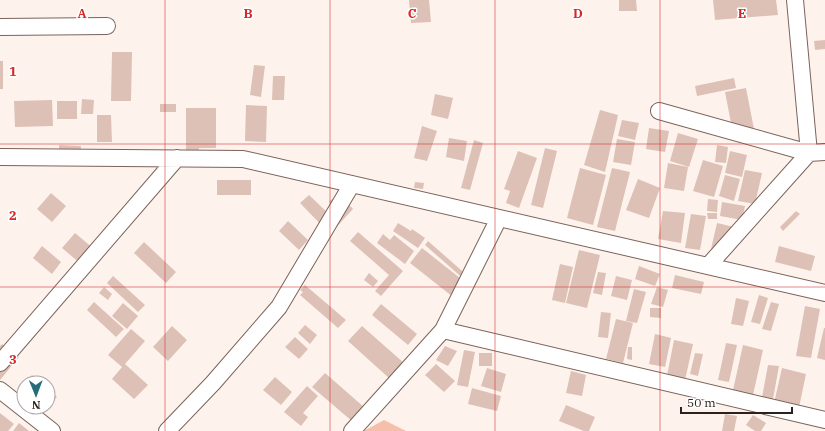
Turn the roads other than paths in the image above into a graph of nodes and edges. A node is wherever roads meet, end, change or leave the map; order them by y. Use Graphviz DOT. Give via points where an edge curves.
graph roads {
  1 [pos="794,0"];
  2 [pos="107,26"];
  3 [pos="0,27"];
  4 [pos="659,111"];
  5 [pos="817,153"];
  6 [pos="0,158"];
  7 [pos="177,158"];
  8 [pos="352,184"];
  9 [pos="499,218"];
  10 [pos="708,266"];
  11 [pos="825,293"];
  12 [pos="443,330"];
  13 [pos="0,362"];
  14 [pos="0,390"];
  15 [pos="825,420"];
  16 [pos="52,431"];
  17 [pos="167,431"];
  18 [pos="352,431"];
  1 -- 5 [label="street"];
  2 -- 3 [label="street"];
  4 -- 5 [label="street"];
  5 -- 10 [label="street"];
  6 -- 7 [label="street"];
  7 -- 8 [label="street" via="243,159"];
  7 -- 13 [label="street"];
  8 -- 9 [label="street"];
  8 -- 17 [label="street" via="279,307"];
  9 -- 10 [label="street"];
  9 -- 12 [label="street"];
  10 -- 11 [label="street"];
  12 -- 15 [label="street"];
  12 -- 18 [label="street"];
  14 -- 16 [label="street"];
}
